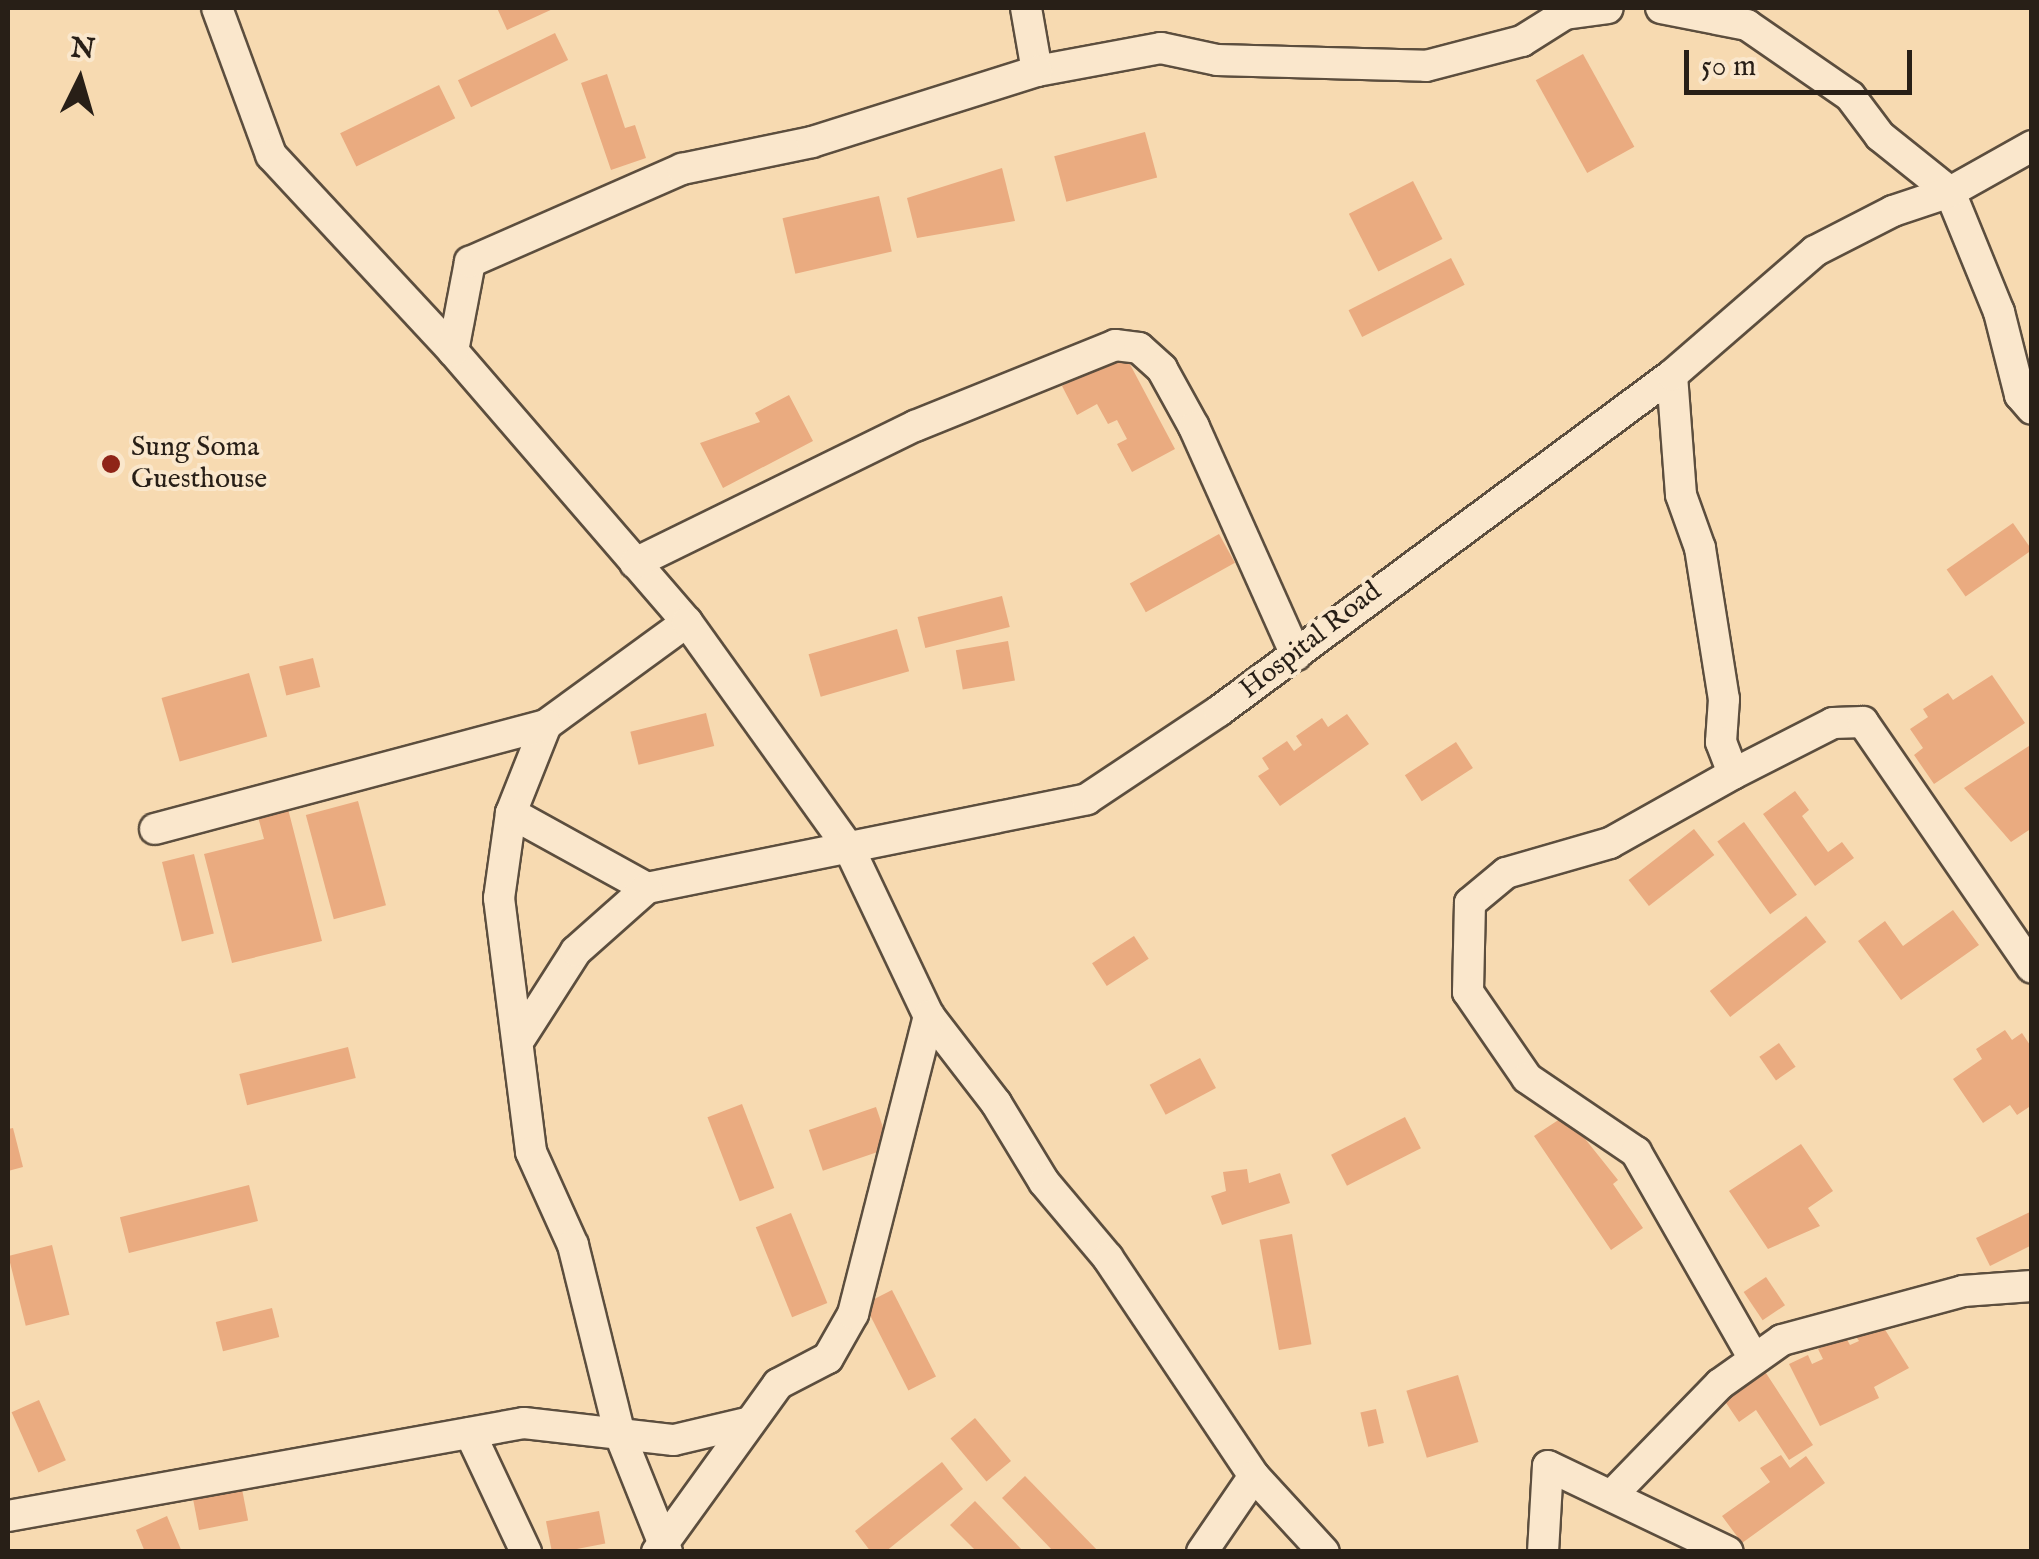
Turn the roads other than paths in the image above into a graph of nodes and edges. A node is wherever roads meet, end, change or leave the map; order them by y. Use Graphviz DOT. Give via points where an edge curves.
graph roads {
  1 [pos="217,8"];
  2 [pos="1026,8"];
  3 [pos="1608,8"];
  4 [pos="1661,8"];
  5 [pos="1037,72"];
  6 [pos="2032,146"];
  7 [pos="1950,192"];
  8 [pos="453,351"];
  9 [pos="1672,375"];
  10 [pos="2032,410"];
  11 [pos="634,563"];
  12 [pos="687,622"];
  13 [pos="1296,655"];
  14 [pos="546,726"];
  15 [pos="1732,774"];
  16 [pos="511,813"];
  17 [pos="155,829"];
  18 [pos="850,850"];
  19 [pos="647,888"];
  20 [pos="2032,968"];
  21 [pos="928,1016"];
  22 [pos="521,1037"];
  23 [pos="2032,1286"];
  24 [pos="1752,1355"];
  25 [pos="746,1423"];
  26 [pos="470,1433"];
  27 [pos="620,1436"];
  28 [pos="1254,1476"];
  29 [pos="1614,1493"];
  30 [pos="8,1516"];
  31 [pos="661,1550"];
  32 [pos="526,1552"];
  33 [pos="1202,1552"];
  34 [pos="1324,1552"];
  35 [pos="1543,1552"];
  36 [pos="1728,1552"];
  1 -- 8 [label="street" via="271,155"];
  2 -- 5 [label="street"];
  3 -- 5 [label="street" via="1566,14 1522,41 1426,66 1217,60 1161,48"];
  4 -- 7 [label="street" via="1747,25 1850,96 1880,136"];
  5 -- 8 [label="street" via="812,142 682,170 470,262"];
  6 -- 7 [label="street, Hospital Road"];
  7 -- 9 [label="street, Hospital Road" via="1893,211 1815,251"];
  7 -- 10 [label="street" via="1999,312 2020,395"];
  8 -- 11 [label="street"];
  9 -- 13 [label="street, Hospital Road" via="1352,607"];
  9 -- 15 [label="street" via="1681,495 1700,548 1724,699 1721,742"];
  11 -- 12 [label="street"];
  11 -- 13 [label="street" via="915,426 1115,345 1139,348 1162,369 1194,427"];
  12 -- 14 [label="street"];
  12 -- 18 [label="street"];
  13 -- 18 [label="street, Hospital Road" via="1087,800"];
  14 -- 16 [label="street"];
  14 -- 17 [label="street"];
  15 -- 20 [label="street" via="1833,724 1862,722"];
  15 -- 24 [label="street" via="1610,842 1506,873 1470,903 1468,992 1527,1078 1636,1152"];
  16 -- 19 [label="street"];
  16 -- 22 [label="street" via="499,898"];
  18 -- 19 [label="street, Hospital Road"];
  18 -- 21 [label="street"];
  19 -- 22 [label="street" via="576,951"];
  21 -- 25 [label="street" via="853,1314 828,1358 778,1384"];
  21 -- 28 [label="street" via="996,1103 1044,1182 1108,1258"];
  22 -- 27 [label="street" via="531,1152 573,1245"];
  23 -- 24 [label="street" via="1963,1290 1863,1314"];
  24 -- 29 [label="street"];
  25 -- 27 [label="street" via="674,1440"];
  25 -- 31 [label="street"];
  26 -- 27 [label="street" via="524,1423"];
  26 -- 30 [label="street"];
  26 -- 32 [label="street"];
  27 -- 31 [label="street"];
  28 -- 33 [label="street"];
  28 -- 34 [label="street"];
  29 -- 35 [label="street" via="1548,1466"];
  29 -- 36 [label="street"];
}
